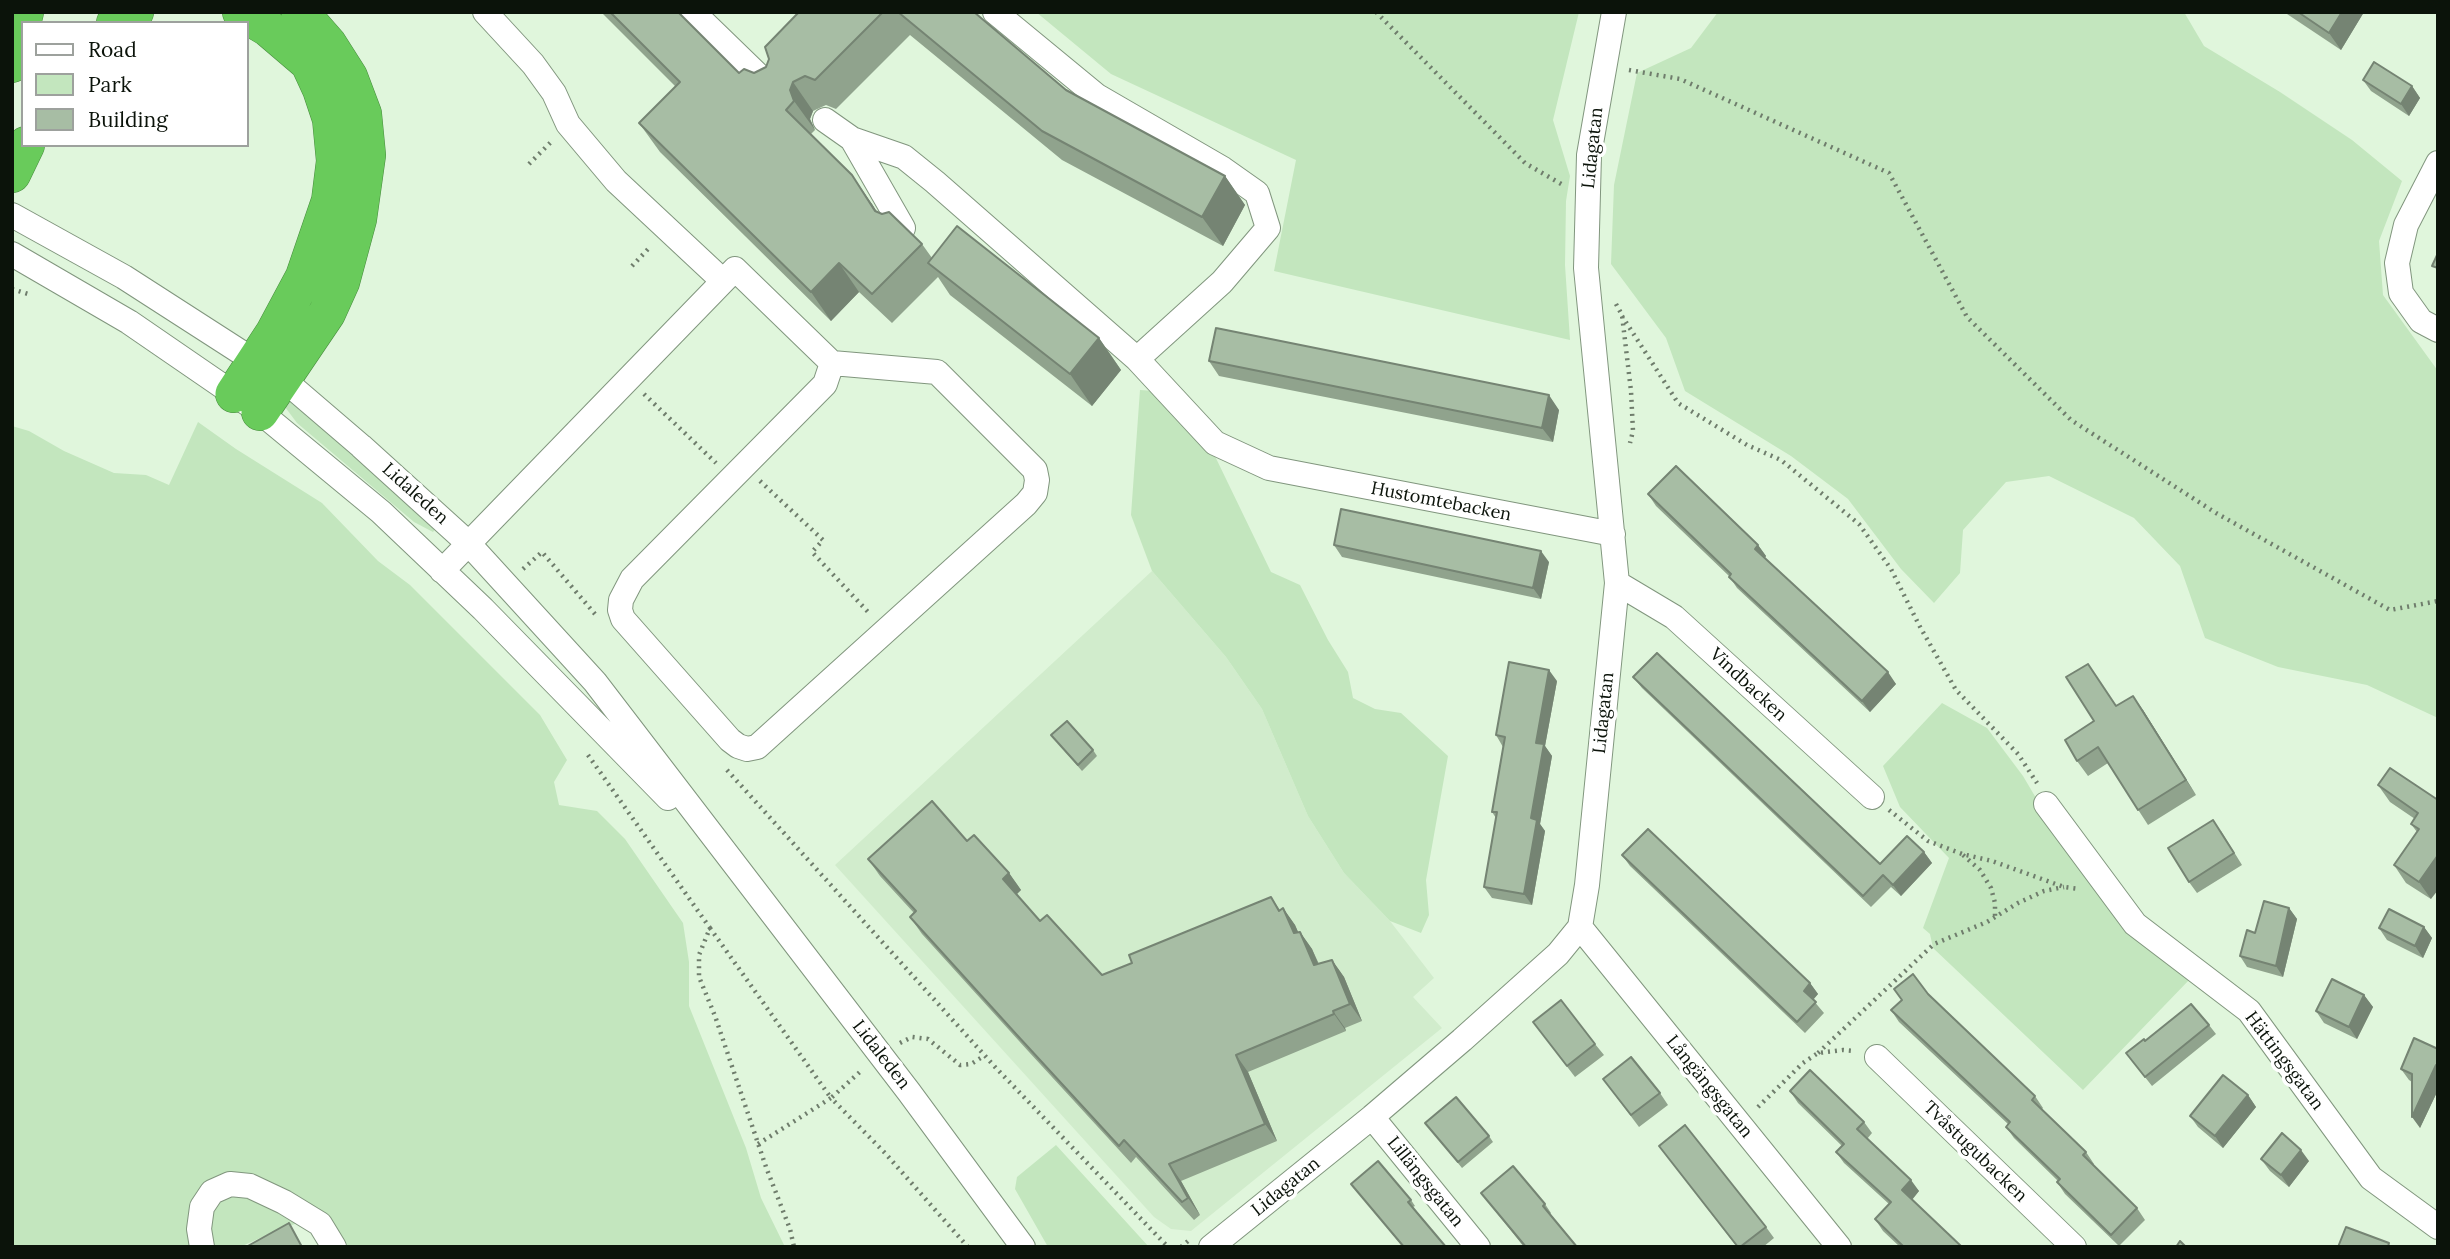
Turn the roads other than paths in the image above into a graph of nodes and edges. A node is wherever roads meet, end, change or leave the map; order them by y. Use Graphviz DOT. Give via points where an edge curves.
graph roads {
  1 [pos="135,12"];
  2 [pos="241,12"];
  3 [pos="300,12"];
  4 [pos="485,12"];
  5 [pos="693,12"];
  6 [pos="996,12"];
  7 [pos="1614,12"];
  8 [pos="119,21"];
  9 [pos="21,28"];
  10 [pos="12,64"];
  11 [pos="775,87"];
  12 [pos="825,120"];
  13 [pos="852,139"];
  14 [pos="2438,163"];
  15 [pos="12,215"];
  16 [pos="903,228"];
  17 [pos="12,254"];
  18 [pos="723,281"];
  19 [pos="2438,330"];
  20 [pos="1137,359"];
  21 [pos="832,362"];
  22 [pos="270,371"];
  23 [pos="247,403"];
  24 [pos="1613,534"];
  25 [pos="468,544"];
  26 [pos="442,571"];
  27 [pos="1617,583"];
  28 [pos="1872,797"];
  29 [pos="2046,804"];
  30 [pos="735,865"];
  31 [pos="1580,927"];
  32 [pos="1877,1057"];
  33 [pos="1372,1117"];
  34 [pos="2438,1227"];
  35 [pos="1201,1242"];
  36 [pos="202,1247"];
  37 [pos="334,1247"];
  38 [pos="1023,1247"];
  39 [pos="1478,1247"];
  40 [pos="1839,1247"];
  41 [pos="2074,1247"];
  1 -- 8 [label="highway"];
  2 -- 22 [label="highway" via="309,63 331,120 335,161 330,201"];
  3 -- 22 [label="highway" via="349,78 363,114 367,155 358,219 341,282 327,313"];
  4 -- 18 [label="street" via="533,64 554,93 568,124 616,181"];
  5 -- 11 [label="street"];
  6 -- 20 [label="street" via="1097,96 1257,193 1268,228 1222,282"];
  7 -- 24 [label="street, Lidagatan" via="1588,155 1586,268"];
  9 -- 10 [label="highway"];
  12 -- 13 [label="street"];
  13 -- 16 [label="street"];
  13 -- 20 [label="street, Hustomtebacken" via="904,157"];
  14 -- 19 [label="street" via="2406,225 2397,263 2401,293 2421,321"];
  15 -- 22 [label="street, Lidaleden" via="124,277"];
  17 -- 23 [label="street, Lidaleden" via="129,322"];
  18 -- 21 [label="street" via="735,269"];
  18 -- 25 [label="street"];
  20 -- 24 [label="street, Hustomtebacken" via="1215,443 1269,468"];
  21 -- 21 [label="street" via="937,372 1035,470 1035,493 757,747 747,749 730,740 623,619 621,600 632,579 825,384"];
  22 -- 23 [label="highway"];
  22 -- 25 [label="street, Lidaleden"];
  23 -- 26 [label="street, Lidaleden" via="381,512"];
  24 -- 27 [label="street, Lidagatan"];
  25 -- 26 [label="street"];
  25 -- 30 [label="street, Lidaleden" via="595,682"];
  26 -- 30 [label="street, Lidaleden"];
  27 -- 28 [label="street, Vindbacken" via="1674,617"];
  27 -- 31 [label="street, Lidagatan"];
  29 -- 34 [label="street, Hättingsgatan" via="2135,925 2249,1011 2371,1178"];
  30 -- 38 [label="street, Lidaleden"];
  31 -- 33 [label="street, Lidagatan" via="1519,991"];
  31 -- 40 [label="street, Långängsgatan"];
  32 -- 41 [label="street, Tvåstugubacken"];
  33 -- 35 [label="street, Lidagatan"];
  33 -- 39 [label="street, Lillängsgatan"];
  36 -- 37 [label="street" via="202,1207 212,1192 230,1184 250,1186 320,1224"];
}
